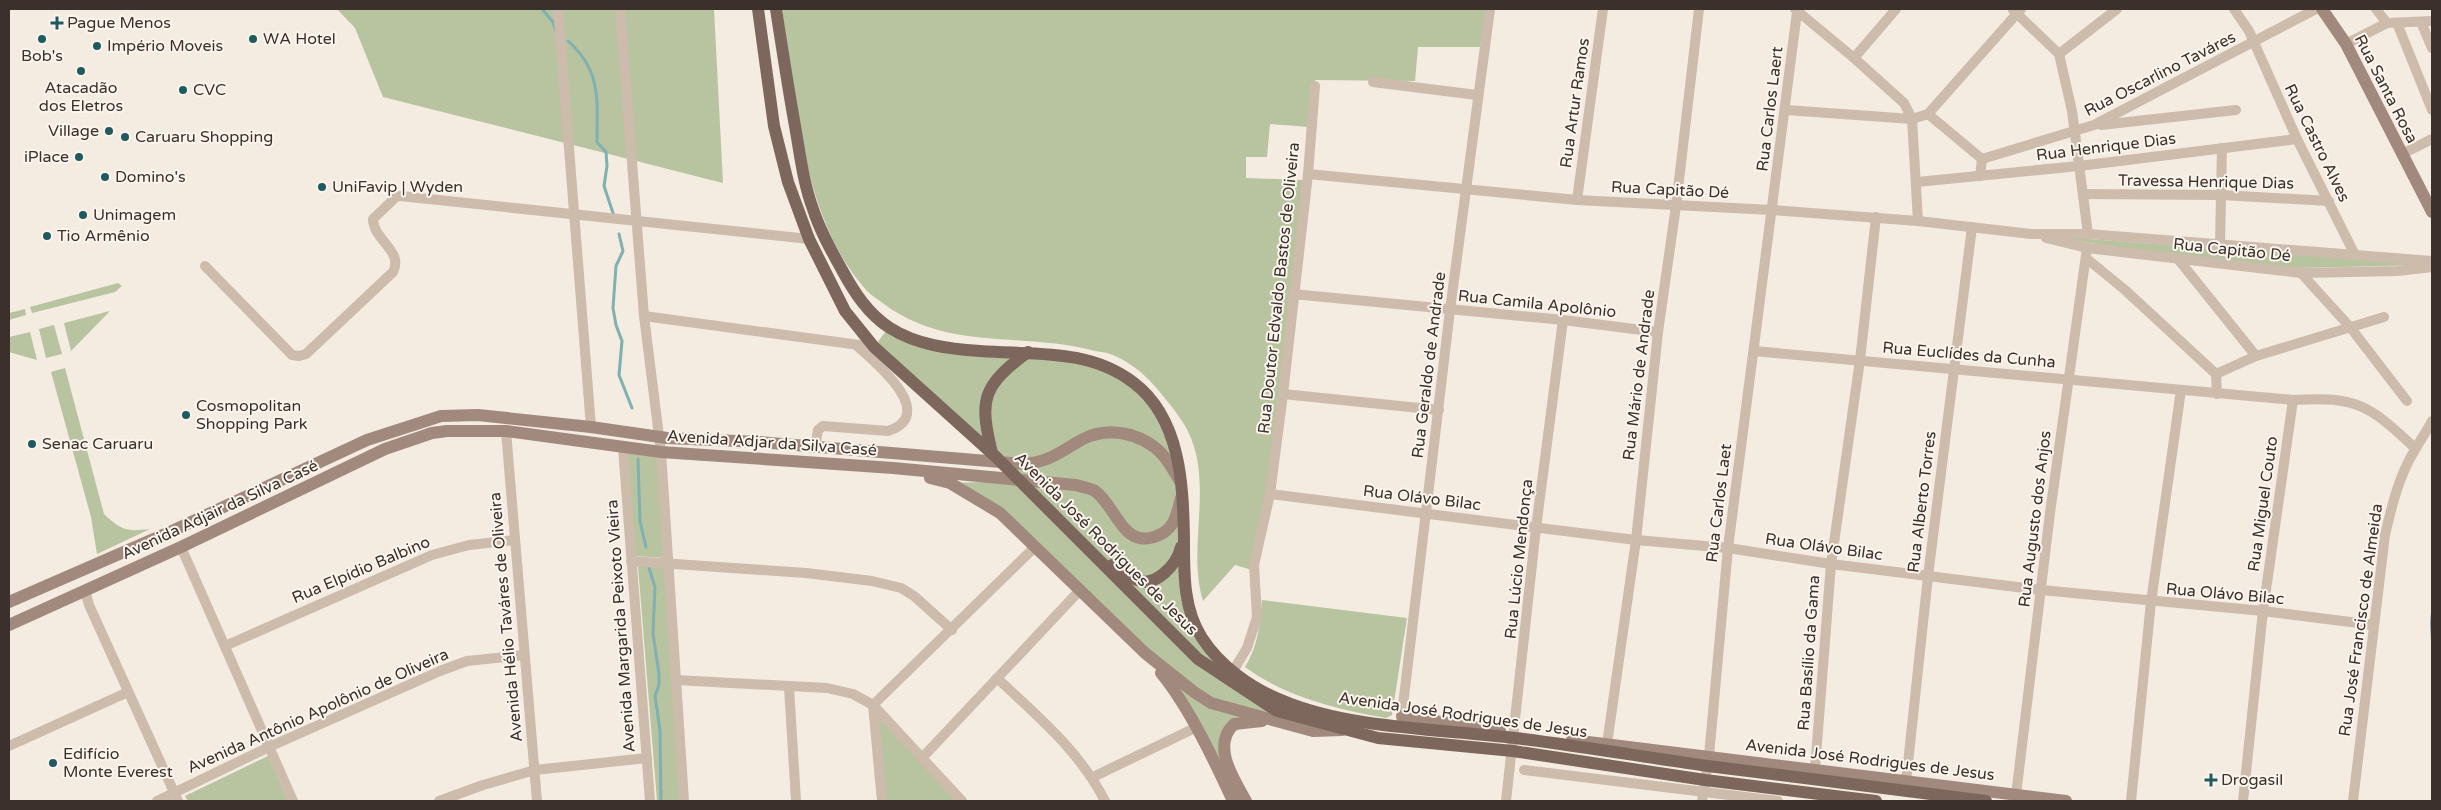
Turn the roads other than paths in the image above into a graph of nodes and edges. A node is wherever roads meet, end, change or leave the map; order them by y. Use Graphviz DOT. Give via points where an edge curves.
graph roads {
  1 [pos="558,9"];
  2 [pos="620,9"];
  3 [pos="758,9"];
  4 [pos="776,9"];
  5 [pos="1490,9"];
  6 [pos="1603,9"];
  7 [pos="1698,9"];
  8 [pos="1896,9"];
  9 [pos="2117,9"];
  10 [pos="2234,9"];
  11 [pos="2316,9"];
  12 [pos="2322,9"];
  13 [pos="2376,9"];
  14 [pos="1796,10"];
  15 [pos="2017,10"];
  16 [pos="2432,21"];
  17 [pos="2421,22"];
  18 [pos="2392,23"];
  19 [pos="2255,43"];
  20 [pos="2346,44"];
  21 [pos="2432,48"];
  22 [pos="2059,54"];
  23 [pos="1854,58"];
  24 [pos="1373,82"];
  25 [pos="1314,86"];
  26 [pos="1477,95"];
  27 [pos="1786,110"];
  28 [pos="2236,110"];
  29 [pos="2432,110"];
  30 [pos="1928,114"];
  31 [pos="1912,119"];
  32 [pos="2094,126"];
  33 [pos="2074,130"];
  34 [pos="2297,139"];
  35 [pos="2432,139"];
  36 [pos="2222,148"];
  37 [pos="2402,154"];
  38 [pos="1982,159"];
  39 [pos="2079,166"];
  40 [pos="1308,174"];
  41 [pos="1980,176"];
  42 [pos="1917,182"];
  43 [pos="1466,189"];
  44 [pos="2083,194"];
  45 [pos="2221,195"];
  46 [pos="1577,200"];
  47 [pos="2329,201"];
  48 [pos="1676,206"];
  49 [pos="1772,210"];
  50 [pos="2432,212"];
  51 [pos="575,216"];
  52 [pos="1876,218"];
  53 [pos="1918,221"];
  54 [pos="637,223"];
  55 [pos="1972,227"];
  56 [pos="2030,234"];
  57 [pos="2088,234"];
  58 [pos="809,239"];
  59 [pos="2220,245"];
  60 [pos="2086,253"];
  61 [pos="2355,255"];
  62 [pos="2178,259"];
  63 [pos="2432,261"];
  64 [pos="206,266"];
  65 [pos="2432,267"];
  66 [pos="2301,273"];
  67 [pos="1293,294"];
  68 [pos="1450,310"];
  69 [pos="644,316"];
  70 [pos="2384,318"];
  71 [pos="1563,320"];
  72 [pos="2350,327"];
  73 [pos="1658,332"];
  74 [pos="857,346"];
  75 [pos="874,347"];
  76 [pos="1754,351"];
  77 [pos="1028,352"];
  78 [pos="2256,356"];
  79 [pos="1860,360"];
  80 [pos="1954,369"];
  81 [pos="2216,374"];
  82 [pos="2068,380"];
  83 [pos="2181,390"];
  84 [pos="1284,394"];
  85 [pos="2216,394"];
  86 [pos="2293,400"];
  87 [pos="2407,401"];
  88 [pos="1439,410"];
  89 [pos="441,416"];
  90 [pos="2432,421"];
  91 [pos="591,427"];
  92 [pos="447,430"];
  93 [pos="506,431"];
  94 [pos="660,437"];
  95 [pos="815,447"];
  96 [pos="623,448"];
  97 [pos="2415,448"];
  98 [pos="661,452"];
  99 [pos="994,455"];
  100 [pos="893,468"];
  101 [pos="1181,488"];
  102 [pos="1270,494"];
  103 [pos="1426,513"];
  104 [pos="1536,528"];
  105 [pos="1184,532"];
  106 [pos="514,540"];
  107 [pos="1636,540"];
  108 [pos="1036,546"];
  109 [pos="181,547"];
  110 [pos="1728,548"];
  111 [pos="1097,557"];
  112 [pos="631,561"];
  113 [pos="668,562"];
  114 [pos="1831,564"];
  115 [pos="1928,576"];
  116 [pos="1081,589"];
  117 [pos="86,590"];
  118 [pos="2041,590"];
  119 [pos="9,602"];
  120 [pos="2151,602"];
  121 [pos="2262,611"];
  122 [pos="9,625"];
  123 [pos="2374,626"];
  124 [pos="952,630"];
  125 [pos="225,646"];
  126 [pos="1145,653"];
  127 [pos="524,655"];
  128 [pos="1233,671"];
  129 [pos="997,678"];
  130 [pos="676,680"];
  131 [pos="788,687"];
  132 [pos="128,692"];
  133 [pos="873,705"];
  134 [pos="1282,721"];
  135 [pos="1402,721"];
  136 [pos="1195,728"];
  137 [pos="1347,730"];
  138 [pos="1514,741"];
  139 [pos="1607,744"];
  140 [pos="9,746"];
  141 [pos="269,747"];
  142 [pos="647,758"];
  143 [pos="922,758"];
  144 [pos="1708,761"];
  145 [pos="1815,769"];
  146 [pos="535,770"];
  147 [pos="1524,770"];
  148 [pos="1093,778"];
  149 [pos="1906,782"];
  150 [pos="1703,791"];
  151 [pos="2016,795"];
  152 [pos="176,797"];
  153 [pos="157,801"];
  154 [pos="292,801"];
  155 [pos="439,801"];
  156 [pos="537,801"];
  157 [pos="650,801"];
  158 [pos="684,801"];
  159 [pos="796,801"];
  160 [pos="882,801"];
  161 [pos="962,801"];
  162 [pos="1105,801"];
  163 [pos="1233,801"];
  164 [pos="1246,801"];
  165 [pos="1506,801"];
  166 [pos="1778,801"];
  167 [pos="1876,801"];
  168 [pos="1986,801"];
  169 [pos="2066,801"];
  170 [pos="2131,801"];
  171 [pos="2243,801"];
  172 [pos="2353,801"];
  1 -- 51 [label="street"];
  2 -- 54 [label="street"];
  3 -- 58 [label="main road, Avenida José Rodrigues de Jesus" via="776,136 788,182"];
  4 -- 77 [label="main road, Avenida José Rodrigues de Jesus" via="804,179 824,237 852,289 882,322 918,340 941,348"];
  5 -- 26 [label="street, Rua Geraldo de Andrade"];
  6 -- 46 [label="street, Rua Artur Ramos"];
  7 -- 48 [label="street, Rua Mário de Andrade"];
  8 -- 23 [label="street"];
  9 -- 22 [label="street"];
  10 -- 19 [label="street, Rua Castro Alves"];
  11 -- 19 [label="street, Rua Oscarlino Taváres"];
  12 -- 20 [label="main road, Rua Santa Rosa"];
  13 -- 18 [label="street"];
  14 -- 23 [label="street"];
  14 -- 27 [label="street, Rua Carlos Laert"];
  15 -- 22 [label="street"];
  15 -- 30 [label="street"];
  16 -- 17 [label="street"];
  17 -- 18 [label="street"];
  17 -- 21 [label="street"];
  18 -- 20 [label="street"];
  18 -- 29 [label="street"];
  19 -- 32 [label="street, Rua Oscarlino Taváres"];
  19 -- 34 [label="street, Rua Castro Alves"];
  20 -- 37 [label="main road, Rua Santa Rosa"];
  22 -- 33 [label="street"];
  23 -- 31 [label="street" via="1900,99"];
  24 -- 26 [label="street"];
  25 -- 40 [label="street, Rua Doutor Edvaldo Bastos de Oliveira"];
  26 -- 43 [label="street, Rua Geraldo de Andrade"];
  27 -- 31 [label="street"];
  27 -- 49 [label="street, Rua Carlos Laert"];
  28 -- 32 [label="street"];
  30 -- 31 [label="street"];
  30 -- 38 [label="street"];
  31 -- 42 [label="street"];
  32 -- 33 [label="street, Rua Oscarlino Taváres"];
  33 -- 38 [label="street, Rua Oscarlino Taváres"];
  33 -- 39 [label="street"];
  34 -- 36 [label="street, Rua Henrique Dias"];
  34 -- 47 [label="street, Rua Castro Alves"];
  35 -- 37 [label="street"];
  36 -- 39 [label="street, Rua Henrique Dias"];
  36 -- 45 [label="street"];
  37 -- 50 [label="main road, Rua Santa Rosa"];
  38 -- 41 [label="street"];
  39 -- 41 [label="street, Rua Henrique Dias"];
  39 -- 44 [label="street"];
  40 -- 43 [label="street, Rua Capitão Dé"];
  40 -- 67 [label="street, Rua Doutor Edvaldo Bastos de Oliveira"];
  41 -- 42 [label="street, Rua Henrique Dias"];
  42 -- 53 [label="street"];
  43 -- 46 [label="street, Rua Capitão Dé"];
  43 -- 68 [label="street, Rua Geraldo de Andrade"];
  44 -- 45 [label="street, Travessa Henrique Dias"];
  44 -- 57 [label="street"];
  45 -- 47 [label="street, Travessa Henrique Dias"];
  45 -- 59 [label="street"];
  46 -- 48 [label="street, Rua Capitão Dé"];
  47 -- 61 [label="street, Rua Castro Alves"];
  48 -- 49 [label="street, Rua Capitão Dé"];
  48 -- 73 [label="street, Rua Mário de Andrade"];
  49 -- 52 [label="street, Rua Capitão Dé"];
  49 -- 76 [label="street, Rua Carlos Laet"];
  51 -- 54 [label="street"];
  51 -- 64 [label="street" via="396,197 373,220 375,232 395,258 393,272 306,354 300,356 292,355"];
  51 -- 91 [label="street"];
  52 -- 53 [label="street, Rua Capitão Dé"];
  52 -- 79 [label="street, Rua Basílio da Gama"];
  53 -- 55 [label="street, Rua Capitão Dé"];
  54 -- 58 [label="street"];
  54 -- 69 [label="street"];
  55 -- 56 [label="street, Rua Capitão Dé"];
  55 -- 80 [label="street, Rua Alberto Torres"];
  56 -- 57 [label="street, Rua Capitão Dé"];
  56 -- 60 [label="street, Rua Capitão Dé"];
  57 -- 59 [label="street, Rua Capitão Dé"];
  58 -- 75 [label="main road, Avenida José Rodrigues de Jesus" via="845,311"];
  59 -- 61 [label="street, Rua Capitão Dé"];
  60 -- 62 [label="street, Rua Capitão Dé"];
  60 -- 81 [label="street"];
  60 -- 82 [label="street, Rua Augusto dos Anjos"];
  61 -- 63 [label="street, Rua Capitão Dé"];
  62 -- 66 [label="street, Rua Capitão Dé"];
  62 -- 78 [label="street"];
  65 -- 66 [label="street, Rua Capitão Dé"];
  66 -- 72 [label="street"];
  67 -- 68 [label="street, Rua Camila Apolônio"];
  67 -- 84 [label="street, Rua Doutor Edvaldo Bastos de Oliveira"];
  68 -- 71 [label="street, Rua Camila Apolônio"];
  68 -- 88 [label="street, Rua Geraldo de Andrade"];
  69 -- 74 [label="street"];
  69 -- 94 [label="street"];
  70 -- 72 [label="street"];
  71 -- 73 [label="street, Rua Camila Apolônio"];
  71 -- 104 [label="street, Rua Lúcio Mendonça"];
  72 -- 78 [label="street"];
  72 -- 87 [label="street"];
  73 -- 107 [label="street, Rua Mário de Andrade"];
  74 -- 75 [label="street"];
  74 -- 95 [label="street" via="900,388 907,409 904,419 897,428 888,431 823,426 818,430"];
  75 -- 99 [label="main road, Avenida José Rodrigues de Jesus"];
  76 -- 79 [label="street, Rua Euclídes da Cunha"];
  76 -- 110 [label="street, Rua Carlos Laet"];
  77 -- 99 [label="main road" via="992,383 984,405"];
  77 -- 101 [label="main road, Avenida José Rodrigues de Jesus" via="1092,361 1136,384 1154,402 1169,426"];
  78 -- 81 [label="street"];
  79 -- 80 [label="street, Rua Euclídes da Cunha"];
  79 -- 114 [label="street, Rua Basílio da Gama"];
  80 -- 82 [label="street, Rua Euclídes da Cunha"];
  80 -- 115 [label="street, Rua Alberto Torres"];
  81 -- 85 [label="street"];
  82 -- 83 [label="street, Rua Euclídes da Cunha"];
  82 -- 118 [label="street, Rua Augusto dos Anjos"];
  83 -- 85 [label="street, Rua Euclídes da Cunha"];
  83 -- 120 [label="street"];
  84 -- 88 [label="street"];
  84 -- 102 [label="street, Rua Doutor Edvaldo Bastos de Oliveira"];
  85 -- 86 [label="street, Rua Euclídes da Cunha"];
  86 -- 97 [label="street, Rua Euclídes da Cunha" via="2327,398 2354,403 2387,422"];
  86 -- 121 [label="street, Rua Miguel Couto"];
  88 -- 103 [label="street, Rua Geraldo de Andrade"];
  89 -- 91 [label="main road, Avenida Adjar da Silva Casé" via="478,415"];
  89 -- 119 [label="main road, Avenida Adjair da Silva Casé" via="368,440"];
  90 -- 97 [label="street, Rua José Francisco de Almeida"];
  91 -- 94 [label="main road, Avenida Adjar da Silva Casé"];
  92 -- 93 [label="main road, Avenida Adjar da Silva Casé"];
  92 -- 109 [label="main road, Avenida Adjair da Silva Casé" via="384,449"];
  93 -- 96 [label="main road, Avenida Adjar da Silva Casé"];
  93 -- 106 [label="street, Avenida Hélio Taváres de Oliveira"];
  94 -- 95 [label="main road, Avenida Adjar da Silva Casé"];
  94 -- 98 [label="street"];
  95 -- 101 [label="main road, Avenida Adjar da Silva Casé" via="1024,464 1040,463 1084,439 1121,432 1144,441 1161,453"];
  96 -- 98 [label="main road, Avenida Adjar da Silva Casé"];
  96 -- 112 [label="street, Avenida Margarida Peixoto Vieira"];
  97 -- 123 [label="street, Rua José Francisco de Almeida" via="2393,498"];
  98 -- 100 [label="main road, Avenida Adjar da Silva Casé"];
  98 -- 113 [label="street"];
  99 -- 111 [label="main road, Avenida José Rodrigues de Jesus, bridge"];
  100 -- 101 [label="main road, Avenida Adjar da Silva Casé" via="1068,484 1094,491 1134,538 1147,539 1166,532 1173,525"];
  100 -- 108 [label="main road" via="950,483 982,500"];
  101 -- 105 [label="main road, Avenida José Rodrigues de Jesus"];
  102 -- 103 [label="street, Rua Olávo Bilac"];
  102 -- 128 [label="street, Rua Doutor Edvaldo Bastos de Oliveira" via="1254,565 1257,616 1247,648"];
  103 -- 104 [label="street, Rua Olávo Bilac"];
  103 -- 135 [label="street, Rua Geraldo de Andrade"];
  104 -- 107 [label="street, Rua Olávo Bilac"];
  104 -- 138 [label="street, Rua Lúcio Mendonça"];
  105 -- 111 [label="main road" via="1174,564 1154,580 1139,581"];
  105 -- 128 [label="main road, Avenida José Rodrigues de Jesus" via="1185,588 1192,614 1202,638"];
  106 -- 125 [label="street, Rua Elpídio Balbino" via="470,545 432,555"];
  106 -- 127 [label="street, Avenida Hélio Taváres de Oliveira"];
  107 -- 110 [label="street, Rua Olávo Bilac"];
  107 -- 139 [label="street, Rua Mário de Andrade"];
  108 -- 116 [label="main road"];
  108 -- 124 [label="street"];
  109 -- 117 [label="main road, Avenida Adjair da Silva Casé"];
  109 -- 125 [label="street"];
  110 -- 114 [label="street, Rua Olávo Bilac"];
  110 -- 144 [label="street, Rua Carlos Laet"];
  111 -- 137 [label="main road, Avenida José Rodrigues de Jesus" via="1198,659 1277,710"];
  112 -- 113 [label="street"];
  112 -- 142 [label="street, Avenida Margarida Peixoto Vieira"];
  113 -- 124 [label="street" via="872,581 901,588"];
  113 -- 130 [label="street"];
  114 -- 115 [label="street, Rua Olávo Bilac"];
  114 -- 145 [label="street, Rua Basílio da Gama"];
  115 -- 118 [label="street, Rua Olávo Bilac"];
  115 -- 149 [label="street, Rua Alberto Torres"];
  116 -- 126 [label="main road"];
  116 -- 129 [label="street"];
  117 -- 122 [label="main road, Avenida Adjair da Silva Casé"];
  117 -- 132 [label="street" via="89,605"];
  118 -- 120 [label="street, Rua Olávo Bilac"];
  118 -- 151 [label="street, Rua Augusto dos Anjos"];
  120 -- 121 [label="street, Rua Olávo Bilac"];
  120 -- 170 [label="street"];
  121 -- 123 [label="street, Rua Olávo Bilac"];
  121 -- 171 [label="street, Rua Miguel Couto"];
  123 -- 172 [label="street, Rua José Francisco de Almeida"];
  124 -- 133 [label="street"];
  125 -- 141 [label="street"];
  126 -- 134 [label="main road" via="1211,703"];
  126 -- 136 [label="main road" via="1172,686"];
  127 -- 141 [label="street, Avenida Antônio Apolônio de Oliveira" via="467,661"];
  127 -- 146 [label="street, Avenida Hélio Taváres de Oliveira"];
  128 -- 135 [label="main road, Avenida José Rodrigues de Jesus" via="1283,701 1350,719"];
  129 -- 143 [label="street"];
  129 -- 148 [label="street" via="1076,754"];
  130 -- 131 [label="street"];
  130 -- 158 [label="street"];
  131 -- 133 [label="street" via="841,690"];
  131 -- 159 [label="street"];
  132 -- 140 [label="street"];
  132 -- 152 [label="street"];
  133 -- 143 [label="street"];
  133 -- 160 [label="street"];
  134 -- 137 [label="main road" via="1313,731"];
  134 -- 164 [label="main road" via="1234,724 1228,731 1222,745 1228,766"];
  135 -- 138 [label="main road, Avenida José Rodrigues de Jesus"];
  136 -- 148 [label="street"];
  136 -- 163 [label="main road"];
  137 -- 138 [label="main road, Avenida José Rodrigues de Jesus" via="1378,738"];
  138 -- 139 [label="main road, Avenida José Rodrigues de Jesus"];
  138 -- 144 [label="main road, Avenida José Rodrigues de Jesus"];
  138 -- 150 [label="main road, Avenida José Rodrigues de Jesus"];
  138 -- 165 [label="street, Rua Lúcio Mendonça"];
  139 -- 144 [label="main road, Avenida José Rodrigues de Jesus"];
  141 -- 152 [label="street, Avenida Antônio Apolônio de Oliveira"];
  141 -- 154 [label="street"];
  142 -- 146 [label="street"];
  142 -- 157 [label="street, Avenida Margarida Peixoto Vieira"];
  143 -- 161 [label="street"];
  144 -- 145 [label="main road, Avenida José Rodrigues de Jesus"];
  144 -- 150 [label="street, Rua Carlos Laet"];
  144 -- 168 [label="main road, Avenida José Rodrigues de Jesus"];
  145 -- 149 [label="main road, Avenida José Rodrigues de Jesus"];
  146 -- 155 [label="street"];
  146 -- 156 [label="street, Avenida Hélio Taváres de Oliveira"];
  147 -- 150 [label="street, Avenida José Rodrigues de Jesus"];
  148 -- 162 [label="street"];
  149 -- 151 [label="main road, Avenida José Rodrigues de Jesus"];
  150 -- 166 [label="street"];
  150 -- 167 [label="main road, Avenida José Rodrigues de Jesus"];
  151 -- 169 [label="main road, Avenida José Rodrigues de Jesus"];
  152 -- 153 [label="street, Avenida Antônio Apolônio de Oliveira"];
}
